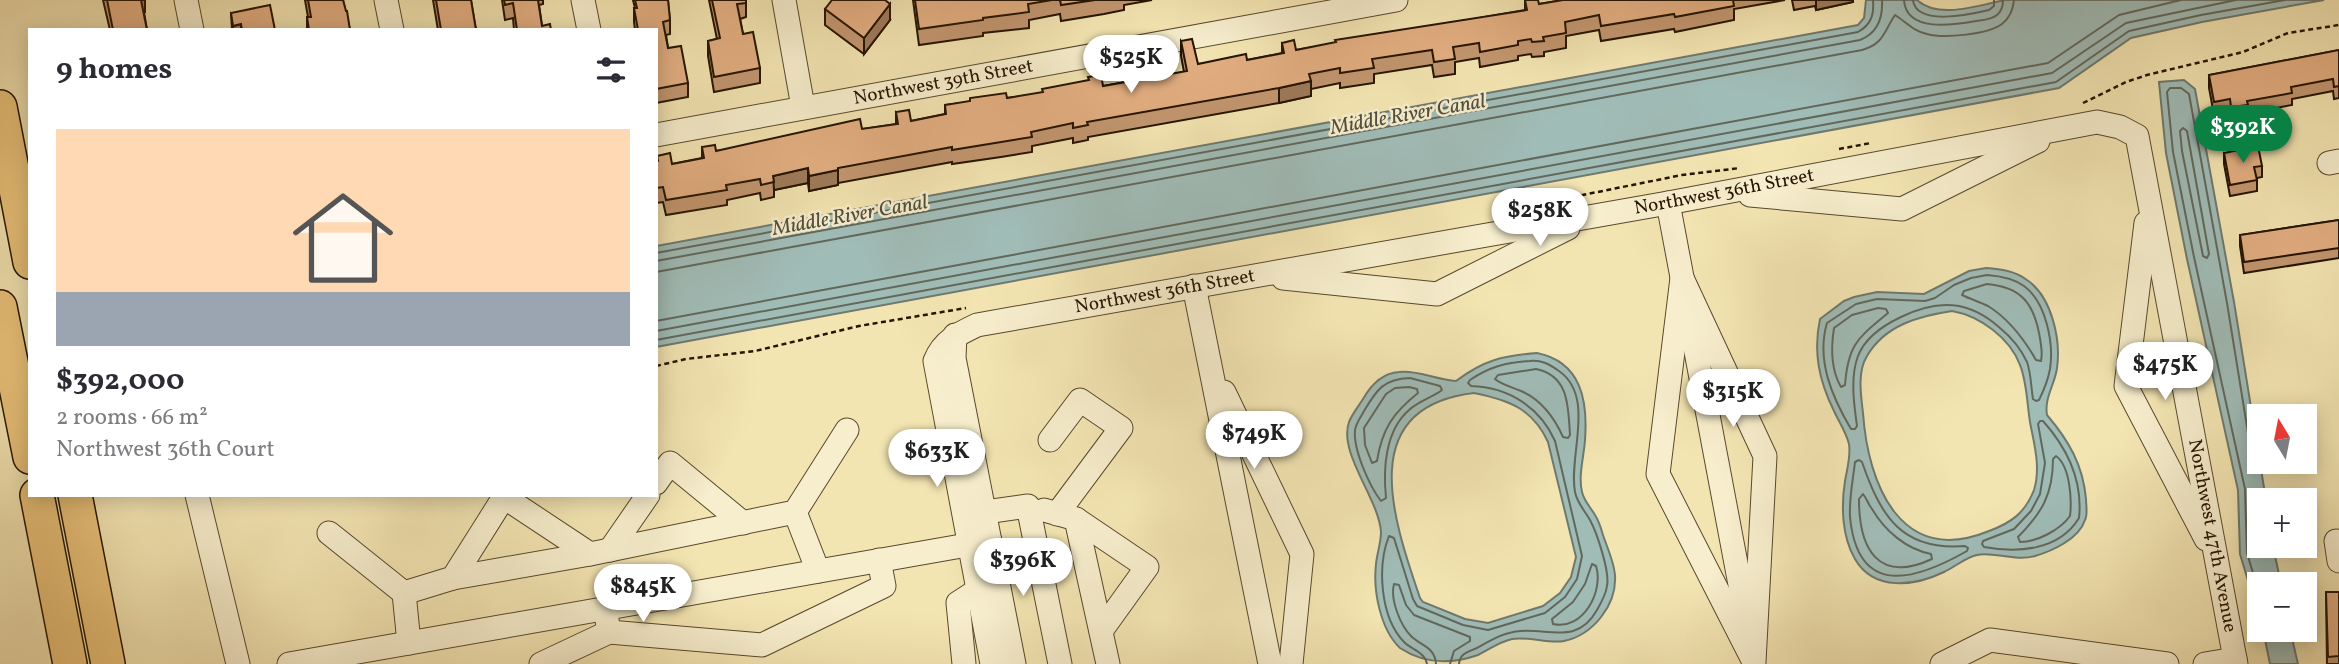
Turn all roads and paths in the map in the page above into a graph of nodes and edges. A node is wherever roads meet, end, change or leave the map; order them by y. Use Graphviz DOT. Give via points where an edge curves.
graph roads {
  1 [pos="186,0"];
  2 [pos="386,0"];
  3 [pos="583,0"];
  4 [pos="784,0"];
  5 [pos="1396,0"];
  6 [pos="2339,25"];
  7 [pos="192,28"];
  8 [pos="391,28"];
  9 [pos="589,28"];
  10 [pos="2082,103"];
  11 [pos="0,107"];
  12 [pos="803,107"];
  13 [pos="2120,127"];
  14 [pos="2063,128"];
  15 [pos="658,135"];
  16 [pos="1878,142"];
  17 [pos="1830,152"];
  18 [pos="1744,167"];
  19 [pos="1722,193"];
  20 [pos="2148,199"];
  21 [pos="1668,203"];
  22 [pos="1517,209"];
  23 [pos="1590,217"];
  24 [pos="28,252"];
  25 [pos="1255,275"];
  26 [pos="1682,278"];
  27 [pos="1194,286"];
  28 [pos="0,307"];
  29 [pos="967,308"];
  30 [pos="1209,361"];
  31 [pos="658,366"];
  32 [pos="847,430"];
  33 [pos="1050,440"];
  34 [pos="27,442"];
  35 [pos="658,480"];
  36 [pos="37,497"];
  37 [pos="75,497"];
  38 [pos="197,497"];
  39 [pos="646,497"];
  40 [pos="1028,506"];
  41 [pos="795,512"];
  42 [pos="974,514"];
  43 [pos="1067,516"];
  44 [pos="743,523"];
  45 [pos="329,533"];
  46 [pos="980,543"];
  47 [pos="600,552"];
  48 [pos="879,560"];
  49 [pos="2217,560"];
  50 [pos="818,571"];
  51 [pos="453,578"];
  52 [pos="988,588"];
  53 [pos="404,593"];
  54 [pos="604,608"];
  55 [pos="1101,631"];
  56 [pos="609,632"];
  57 [pos="409,643"];
  58 [pos="327,661"];
  59 [pos="2236,661"];
  60 [pos="1755,663"];
  61 [pos="70,664"];
  62 [pos="108,664"];
  63 [pos="238,664"];
  64 [pos="289,664"];
  65 [pos="541,664"];
  66 [pos="964,664"];
  67 [pos="992,664"];
  68 [pos="1014,664"];
  69 [pos="1060,664"];
  70 [pos="1108,664"];
  71 [pos="1270,664"];
  72 [pos="1291,664"];
  73 [pos="1942,664"];
  74 [pos="2167,664"];
  75 [pos="2205,664"];
  1 -- 7 [label="street"];
  2 -- 8 [label="street"];
  3 -- 9 [label="street"];
  4 -- 12 [label="street"];
  5 -- 12 [label="street, Northwest 39th Street"];
  6 -- 10 [label="path" via="2288,33 2243,52 2147,75"];
  11 -- 24 [label="highway"];
  12 -- 15 [label="street, Northwest 39th Street"];
  13 -- 14 [label="street, Northwest 36th Street" via="2097,122"];
  13 -- 20 [label="street, Northwest 47th Avenue" via="2137,136"];
  14 -- 19 [label="street, Northwest 36th Street"];
  14 -- 19 [label="street" via="1902,209"];
  16 -- 17 [label="path"];
  18 -- 22 [label="path"];
  19 -- 21 [label="street, Northwest 36th Street"];
  20 -- 49 [label="street, Northwest 47th Avenue"];
  20 -- 49 [label="street" via="2126,386"];
  21 -- 23 [label="street, Northwest 36th Street"];
  21 -- 26 [label="street"];
  23 -- 25 [label="street, Northwest 36th Street"];
  23 -- 25 [label="street" via="1437,294"];
  25 -- 27 [label="street, Northwest 36th Street"];
  26 -- 60 [label="street"];
  26 -- 60 [label="street" via="1765,456"];
  26 -- 60 [label="street" via="1658,474"];
  27 -- 30 [label="street"];
  27 -- 42 [label="street, Northwest 36th Street" via="977,325 941,348 935,361"];
  28 -- 34 [label="highway"];
  29 -- 31 [label="path"];
  30 -- 71 [label="street"];
  30 -- 72 [label="street" via="1302,554"];
  32 -- 41 [label="street"];
  33 -- 43 [label="street" via="1080,400 1121,428"];
  35 -- 44 [label="street" via="670,463"];
  36 -- 61 [label="highway"];
  37 -- 62 [label="highway"];
  38 -- 63 [label="street"];
  39 -- 47 [label="street"];
  40 -- 42 [label="street"];
  40 -- 43 [label="street"];
  40 -- 69 [label="street"];
  41 -- 44 [label="street"];
  41 -- 50 [label="street"];
  42 -- 46 [label="street"];
  43 -- 55 [label="street"];
  43 -- 55 [label="street" via="1147,567"];
  44 -- 47 [label="street"];
  45 -- 53 [label="street"];
  46 -- 48 [label="street"];
  46 -- 52 [label="street"];
  47 -- 51 [label="street"];
  47 -- 51 [label="street" via="504,497"];
  48 -- 50 [label="street"];
  48 -- 56 [label="street" via="884,586 762,645"];
  49 -- 59 [label="street, Northwest 47th Avenue"];
  50 -- 54 [label="street"];
  51 -- 53 [label="street"];
  52 -- 66 [label="street" via="958,603"];
  52 -- 67 [label="street"];
  52 -- 68 [label="street"];
  53 -- 57 [label="street"];
  54 -- 56 [label="street"];
  54 -- 57 [label="street"];
  55 -- 70 [label="street"];
  56 -- 65 [label="street"];
  57 -- 58 [label="street"];
  58 -- 64 [label="street"];
  59 -- 75 [label="street"];
  73 -- 74 [label="street" via="1990,640"];
}
